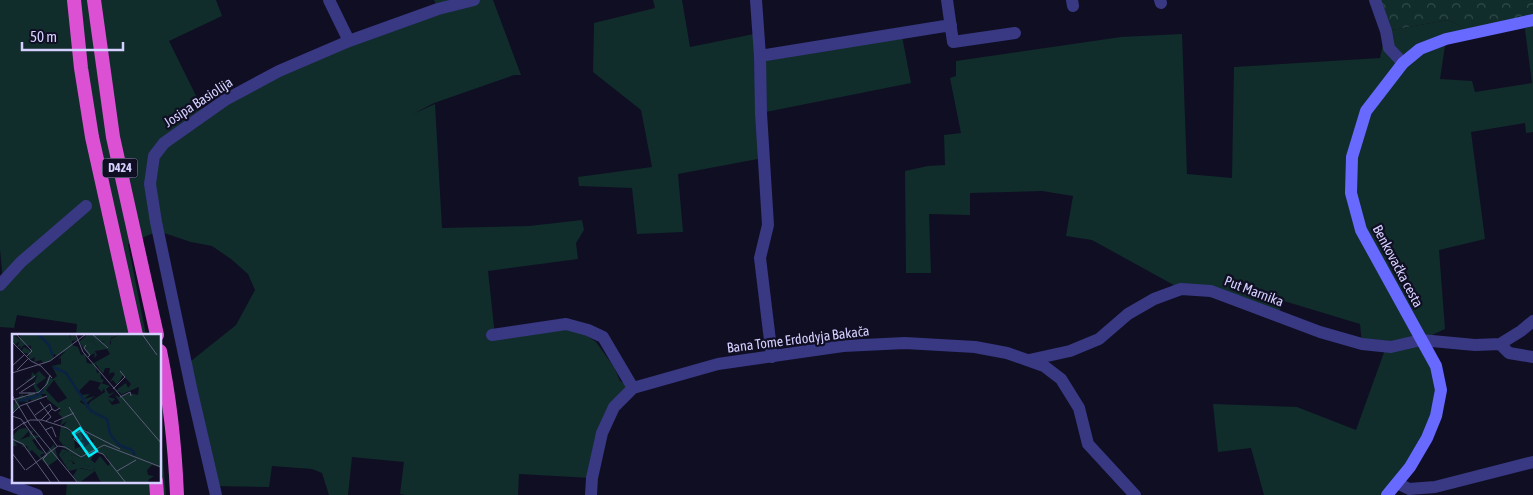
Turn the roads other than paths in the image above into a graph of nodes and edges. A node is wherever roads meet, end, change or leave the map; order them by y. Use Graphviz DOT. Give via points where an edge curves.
graph roads {
  1 [pos="74,0"];
  2 [pos="94,0"];
  3 [pos="329,0"];
  4 [pos="474,0"];
  5 [pos="756,0"];
  6 [pos="947,0"];
  7 [pos="1375,0"];
  8 [pos="1533,20"];
  9 [pos="951,25"];
  10 [pos="1015,33"];
  11 [pos="349,41"];
  12 [pos="760,56"];
  13 [pos="1403,63"];
  14 [pos="86,206"];
  15 [pos="0,285"];
  16 [pos="1533,320"];
  17 [pos="136,334"];
  18 [pos="157,334"];
  19 [pos="492,335"];
  20 [pos="1421,340"];
  21 [pos="1500,344"];
  22 [pos="161,356"];
  23 [pos="772,357"];
  24 [pos="1533,357"];
  25 [pos="1029,360"];
  26 [pos="633,388"];
  27 [pos="1533,462"];
  28 [pos="0,482"];
  29 [pos="156,482"];
  30 [pos="1397,483"];
  31 [pos="37,495"];
  32 [pos="157,495"];
  33 [pos="177,495"];
  34 [pos="216,495"];
  35 [pos="591,495"];
  36 [pos="1135,495"];
  37 [pos="1387,495"];
  1 -- 17 [label="highway, D424" via="92,137"];
  2 -- 18 [label="highway, D424" via="113,137"];
  3 -- 11 [label="street"];
  4 -- 11 [label="street, Josipa Basiolija" via="438,8"];
  5 -- 12 [label="street"];
  6 -- 9 [label="street"];
  7 -- 13 [label="street" via="1389,48"];
  8 -- 13 [label="main road, Benkovačka cesta" via="1446,39 1420,49"];
  9 -- 10 [label="street" via="953,42"];
  9 -- 12 [label="street"];
  11 -- 34 [label="street, Josipa Basiolija" via="279,71 225,100 164,143 154,156 150,184 156,222"];
  12 -- 23 [label="street" via="768,225 760,258"];
  13 -- 20 [label="main road, Benkovačka cesta" via="1366,111 1352,157 1351,192 1361,230"];
  14 -- 15 [label="street" via="20,262"];
  16 -- 21 [label="street"];
  19 -- 26 [label="street" via="566,324 588,330 603,337"];
  20 -- 21 [label="street, Put Marnika"];
  20 -- 25 [label="street, Put Marnika" via="1391,347 1362,344 1211,291 1181,289 1128,314 1099,339 1070,351"];
  20 -- 30 [label="main road, Benkovačka cesta" via="1436,366 1441,390 1428,438"];
  21 -- 24 [label="street" via="1509,353"];
  22 -- 33 [label="highway"];
  23 -- 25 [label="street, Bana Tome Erdodyja Bakača" via="843,346 905,343 975,346"];
  23 -- 26 [label="street, Bana Tome Erdodyja Bakača" via="718,364"];
  25 -- 36 [label="street, Bana Tome Erdodyja Bakača" via="1061,379 1079,408 1088,444"];
  26 -- 35 [label="street, Bana Tome Erdodyja Bakača" via="614,407 602,433"];
  27 -- 30 [label="street" via="1436,487 1409,489"];
  28 -- 31 [label="street"];
  29 -- 32 [label="highway"];
  30 -- 37 [label="main road, Benkovačka cesta"];
}
